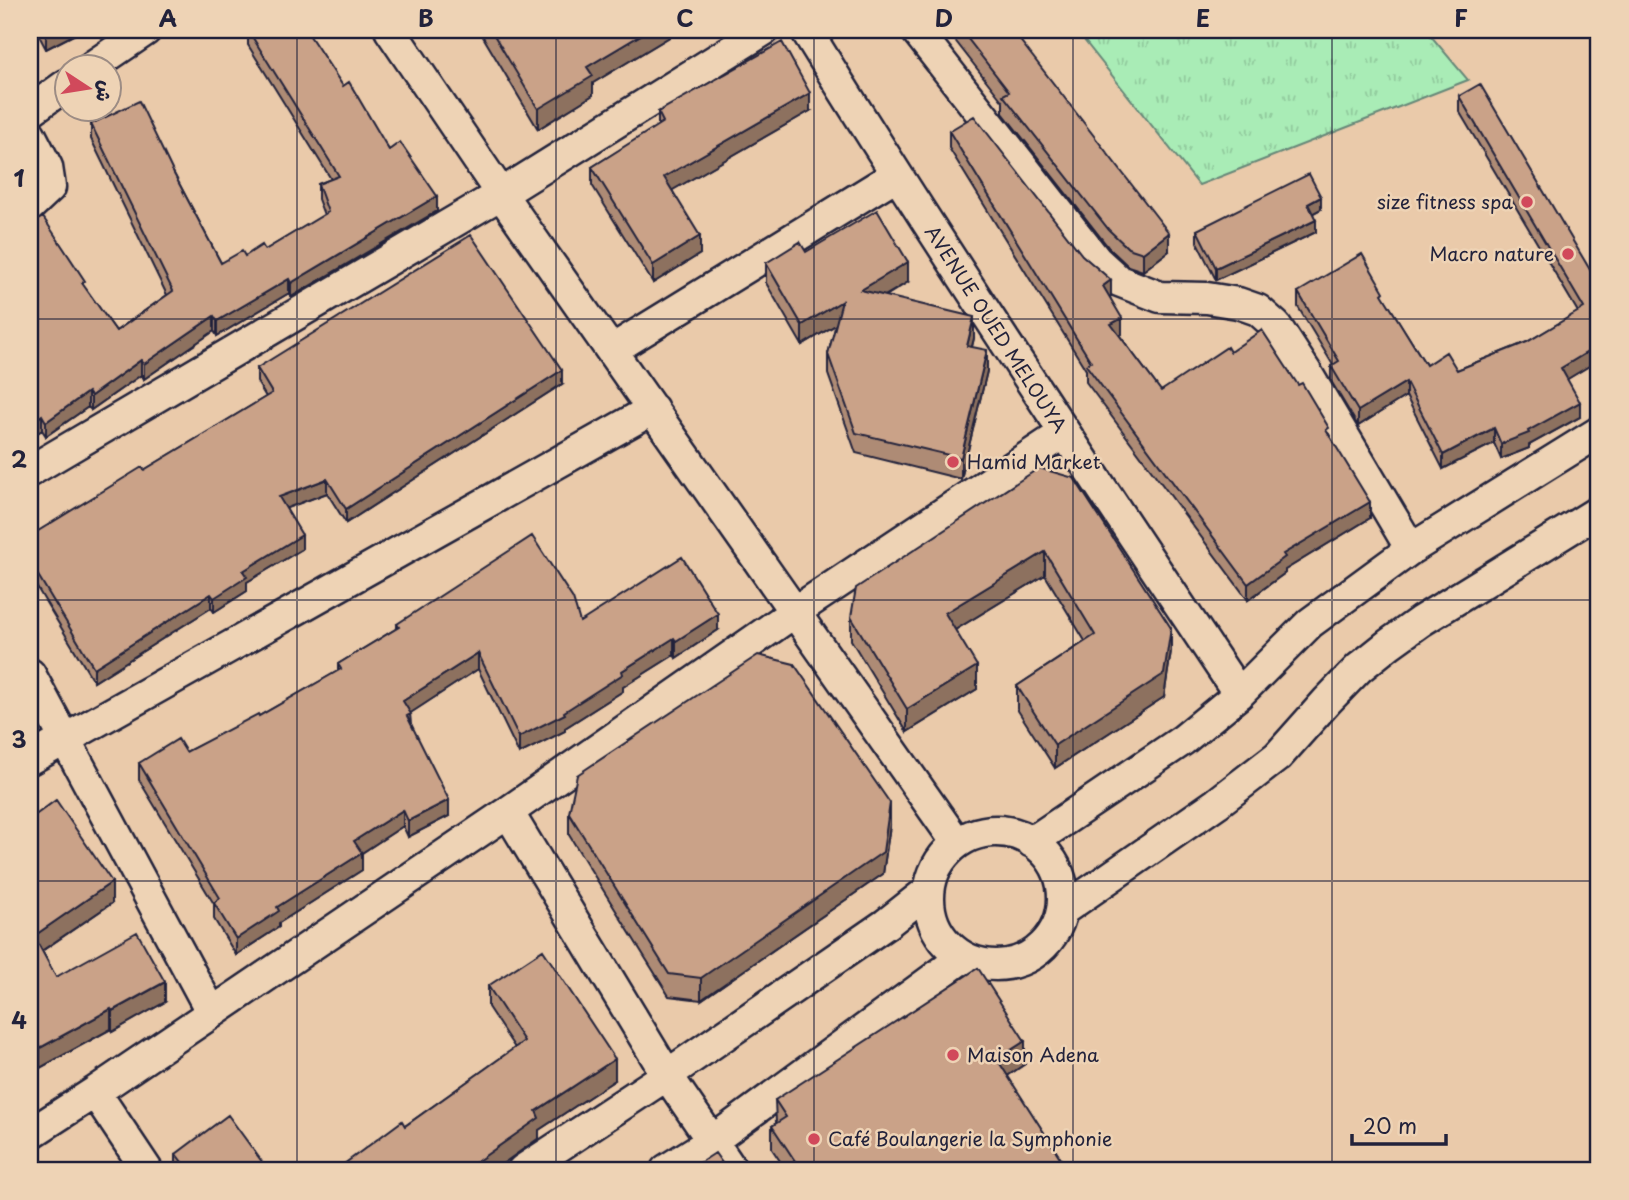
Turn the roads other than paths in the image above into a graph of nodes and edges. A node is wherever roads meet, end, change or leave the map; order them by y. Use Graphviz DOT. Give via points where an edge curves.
graph roads {
  1 [pos="145,30"];
  2 [pos="390,30"];
  3 [pos="764,30"];
  4 [pos="806,30"];
  5 [pos="916,30"];
  6 [pos="113,52"];
  7 [pos="52,95"];
  8 [pos="30,111"];
  9 [pos="30,134"];
  10 [pos="895,175"];
  11 [pos="501,194"];
  12 [pos="30,206"];
  13 [pos="612,350"];
  14 [pos="653,409"];
  15 [pos="1599,432"];
  16 [pos="1064,433"];
  17 [pos="30,471"];
  18 [pos="1599,512"];
  19 [pos="1411,549"];
  20 [pos="796,611"];
  21 [pos="30,674"];
  22 [pos="1239,694"];
  23 [pos="65,737"];
  24 [pos="30,759"];
  25 [pos="508,812"];
  26 [pos="1032,842"];
  27 [pos="957,843"];
  28 [pos="929,890"];
  29 [pos="1063,910"];
  30 [pos="963,957"];
  31 [pos="212,1013"];
  32 [pos="667,1076"];
  33 [pos="95,1092"];
  34 [pos="30,1134"];
  35 [pos="712,1141"];
  36 [pos="147,1170"];
  37 [pos="523,1170"];
  38 [pos="666,1170"];
  39 [pos="732,1170"];
  1 -- 6 [label="street"];
  2 -- 11 [label="street"];
  3 -- 11 [label="street"];
  4 -- 10 [label="street, AVENUE OUED MELOUYA"];
  5 -- 19 [label="street" via="1096,260 1119,281 1160,297 1238,303 1258,310 1276,326"];
  7 -- 8 [label="street"];
  9 -- 12 [label="street" via="47,167 50,187"];
  10 -- 13 [label="street"];
  10 -- 16 [label="street, AVENUE OUED MELOUYA"];
  11 -- 13 [label="street"];
  11 -- 17 [label="street"];
  13 -- 14 [label="street"];
  14 -- 20 [label="street"];
  14 -- 23 [label="street"];
  15 -- 19 [label="street"];
  16 -- 20 [label="street"];
  16 -- 22 [label="street, AVENUE OUED MELOUYA"];
  18 -- 29 [label="street" via="1389,644 1359,668 1278,756"];
  19 -- 22 [label="street" via="1310,623"];
  20 -- 25 [label="street"];
  20 -- 27 [label="street"];
  21 -- 23 [label="street"];
  22 -- 26 [label="street" via="1183,740"];
  23 -- 24 [label="street"];
  23 -- 31 [label="street"];
  25 -- 31 [label="street"];
  25 -- 32 [label="street"];
  26 -- 27 [label="street" via="1000,830 977,833"];
  26 -- 29 [label="street" via="1055,865 1063,887"];
  27 -- 28 [label="street" via="938,864"];
  28 -- 30 [label="street" via="931,917 943,940"];
  28 -- 32 [label="street"];
  29 -- 30 [label="street" via="1042,947 1025,959 983,965"];
  30 -- 35 [label="street"];
  31 -- 33 [label="street"];
  32 -- 35 [label="street"];
  32 -- 37 [label="street"];
  33 -- 34 [label="street"];
  33 -- 36 [label="street"];
  35 -- 38 [label="street"];
  35 -- 39 [label="street"];
}
